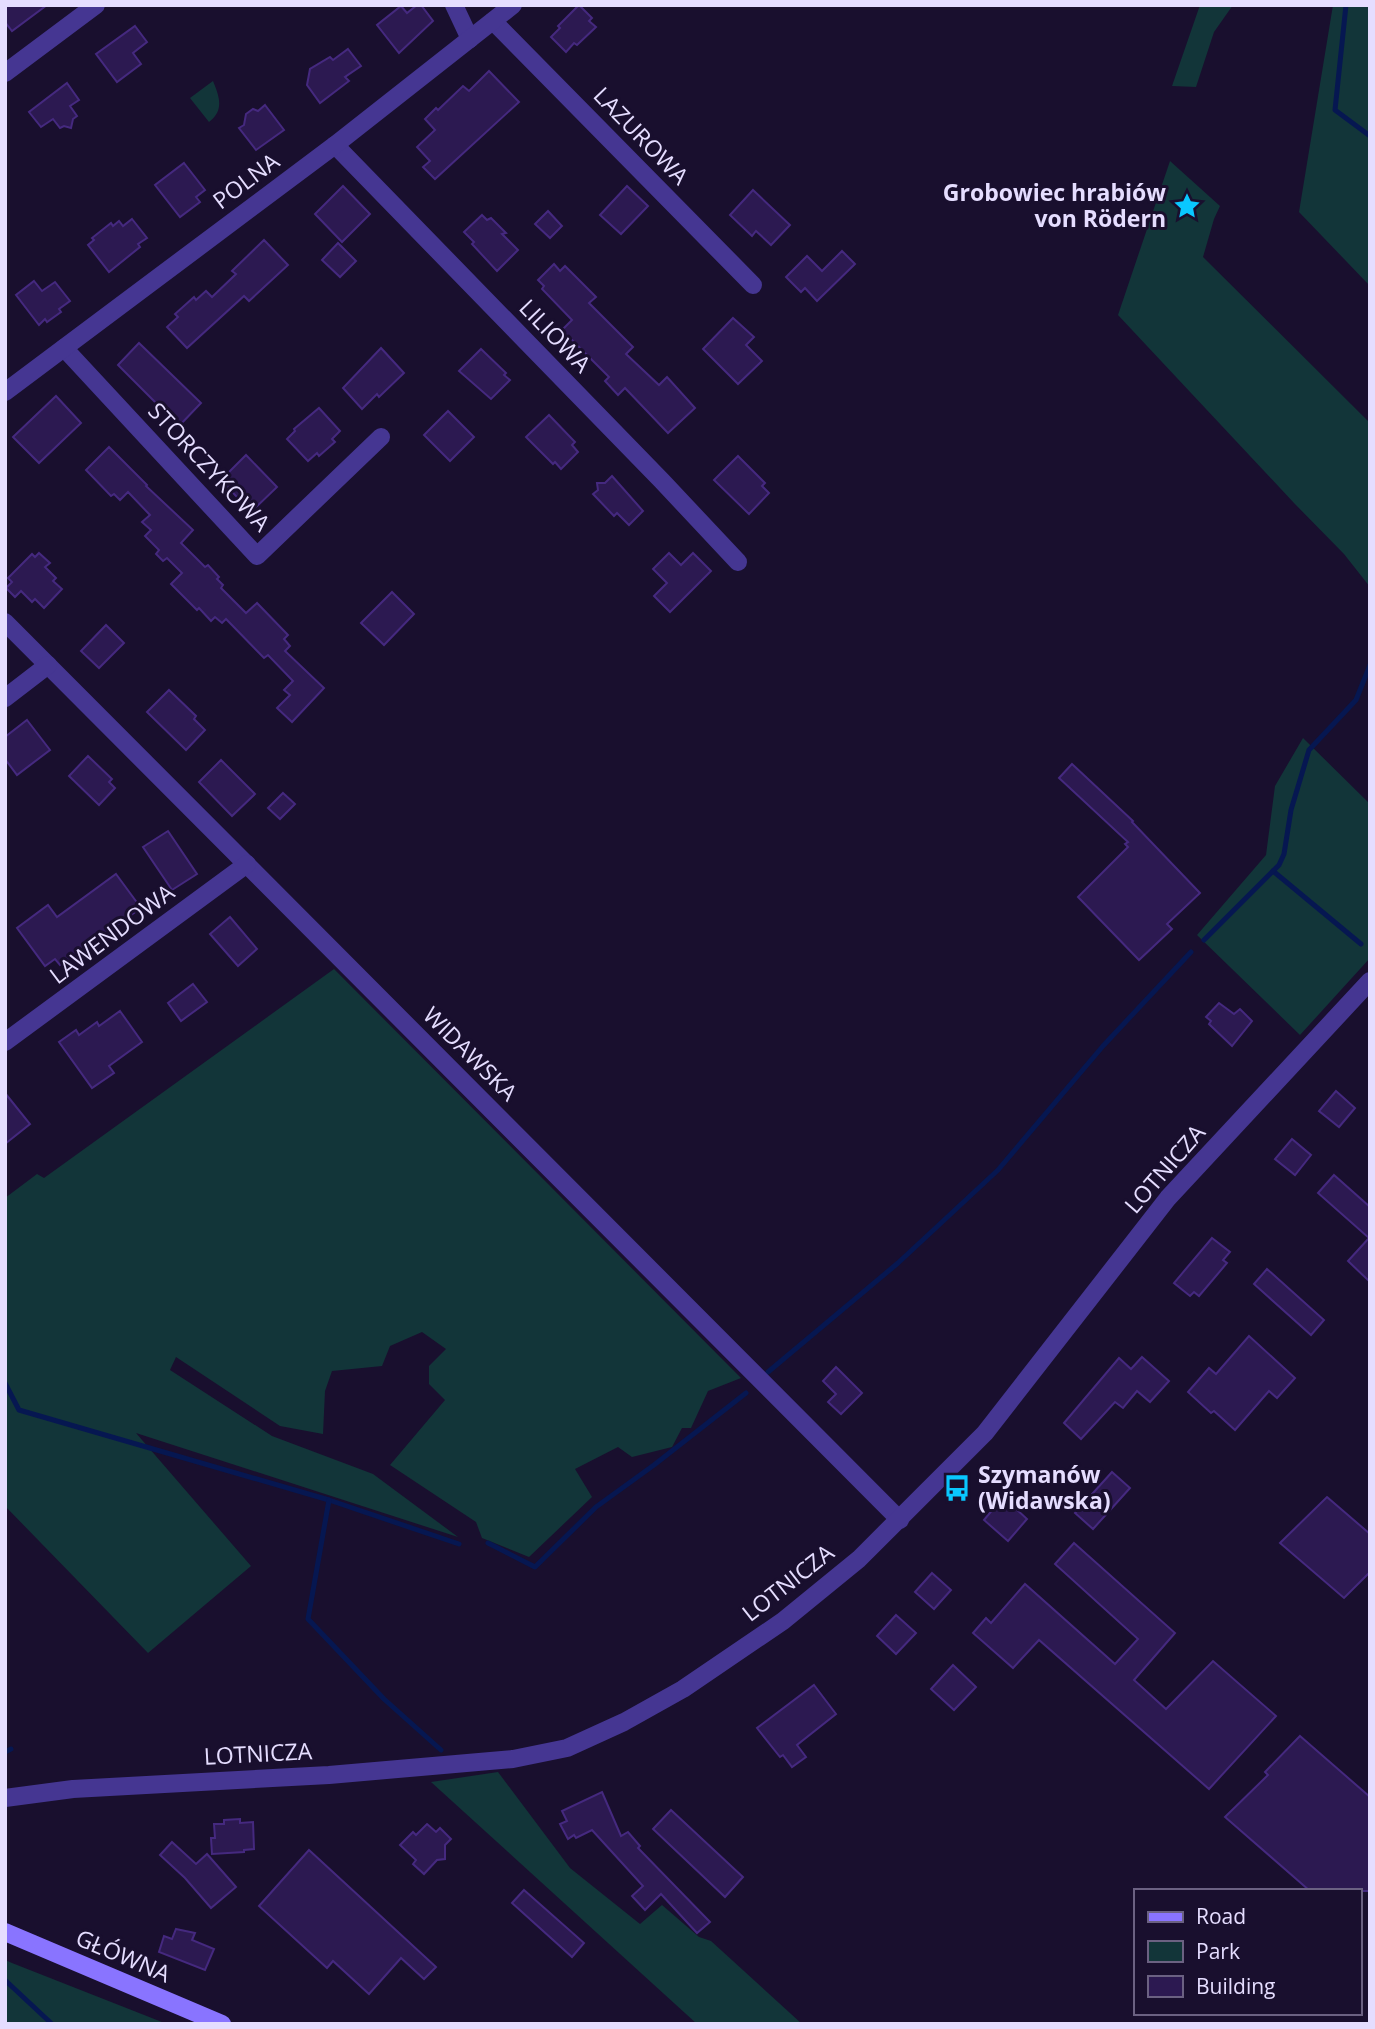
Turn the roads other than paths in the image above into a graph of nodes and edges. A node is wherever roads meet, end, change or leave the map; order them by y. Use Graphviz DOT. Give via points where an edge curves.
graph roads {
  1 [pos="96,5"];
  2 [pos="454,5"];
  3 [pos="513,5"];
  4 [pos="494,21"];
  5 [pos="470,39"];
  6 [pos="5,73"];
  7 [pos="335,145"];
  8 [pos="753,285"];
  9 [pos="64,348"];
  10 [pos="5,392"];
  11 [pos="381,437"];
  12 [pos="738,562"];
  13 [pos="5,622"];
  14 [pos="48,665"];
  15 [pos="5,698"];
  16 [pos="247,864"];
  17 [pos="1370,981"];
  18 [pos="5,1042"];
  19 [pos="900,1520"];
  20 [pos="5,1798"];
  21 [pos="5,1933"];
  22 [pos="222,2024"];
  1 -- 6 [label="street"];
  2 -- 5 [label="street"];
  3 -- 4 [label="street, POLNA"];
  4 -- 5 [label="street, POLNA"];
  4 -- 8 [label="street, LAZUROWA"];
  5 -- 7 [label="street, POLNA"];
  7 -- 9 [label="street, POLNA"];
  7 -- 12 [label="street, LILIOWA"];
  9 -- 10 [label="street, POLNA"];
  9 -- 11 [label="street, STORCZYKOWA" via="257,556"];
  13 -- 14 [label="street, WIDAWSKA"];
  14 -- 15 [label="street"];
  14 -- 16 [label="street, WIDAWSKA"];
  16 -- 18 [label="street, LAWENDOWA"];
  16 -- 19 [label="street, WIDAWSKA"];
  17 -- 19 [label="street, LOTNICZA" via="1168,1198 985,1433"];
  19 -- 20 [label="street, LOTNICZA" via="783,1620 683,1689 567,1748 513,1759 73,1789"];
  21 -- 22 [label="main road, GŁÓWNA"];
}
